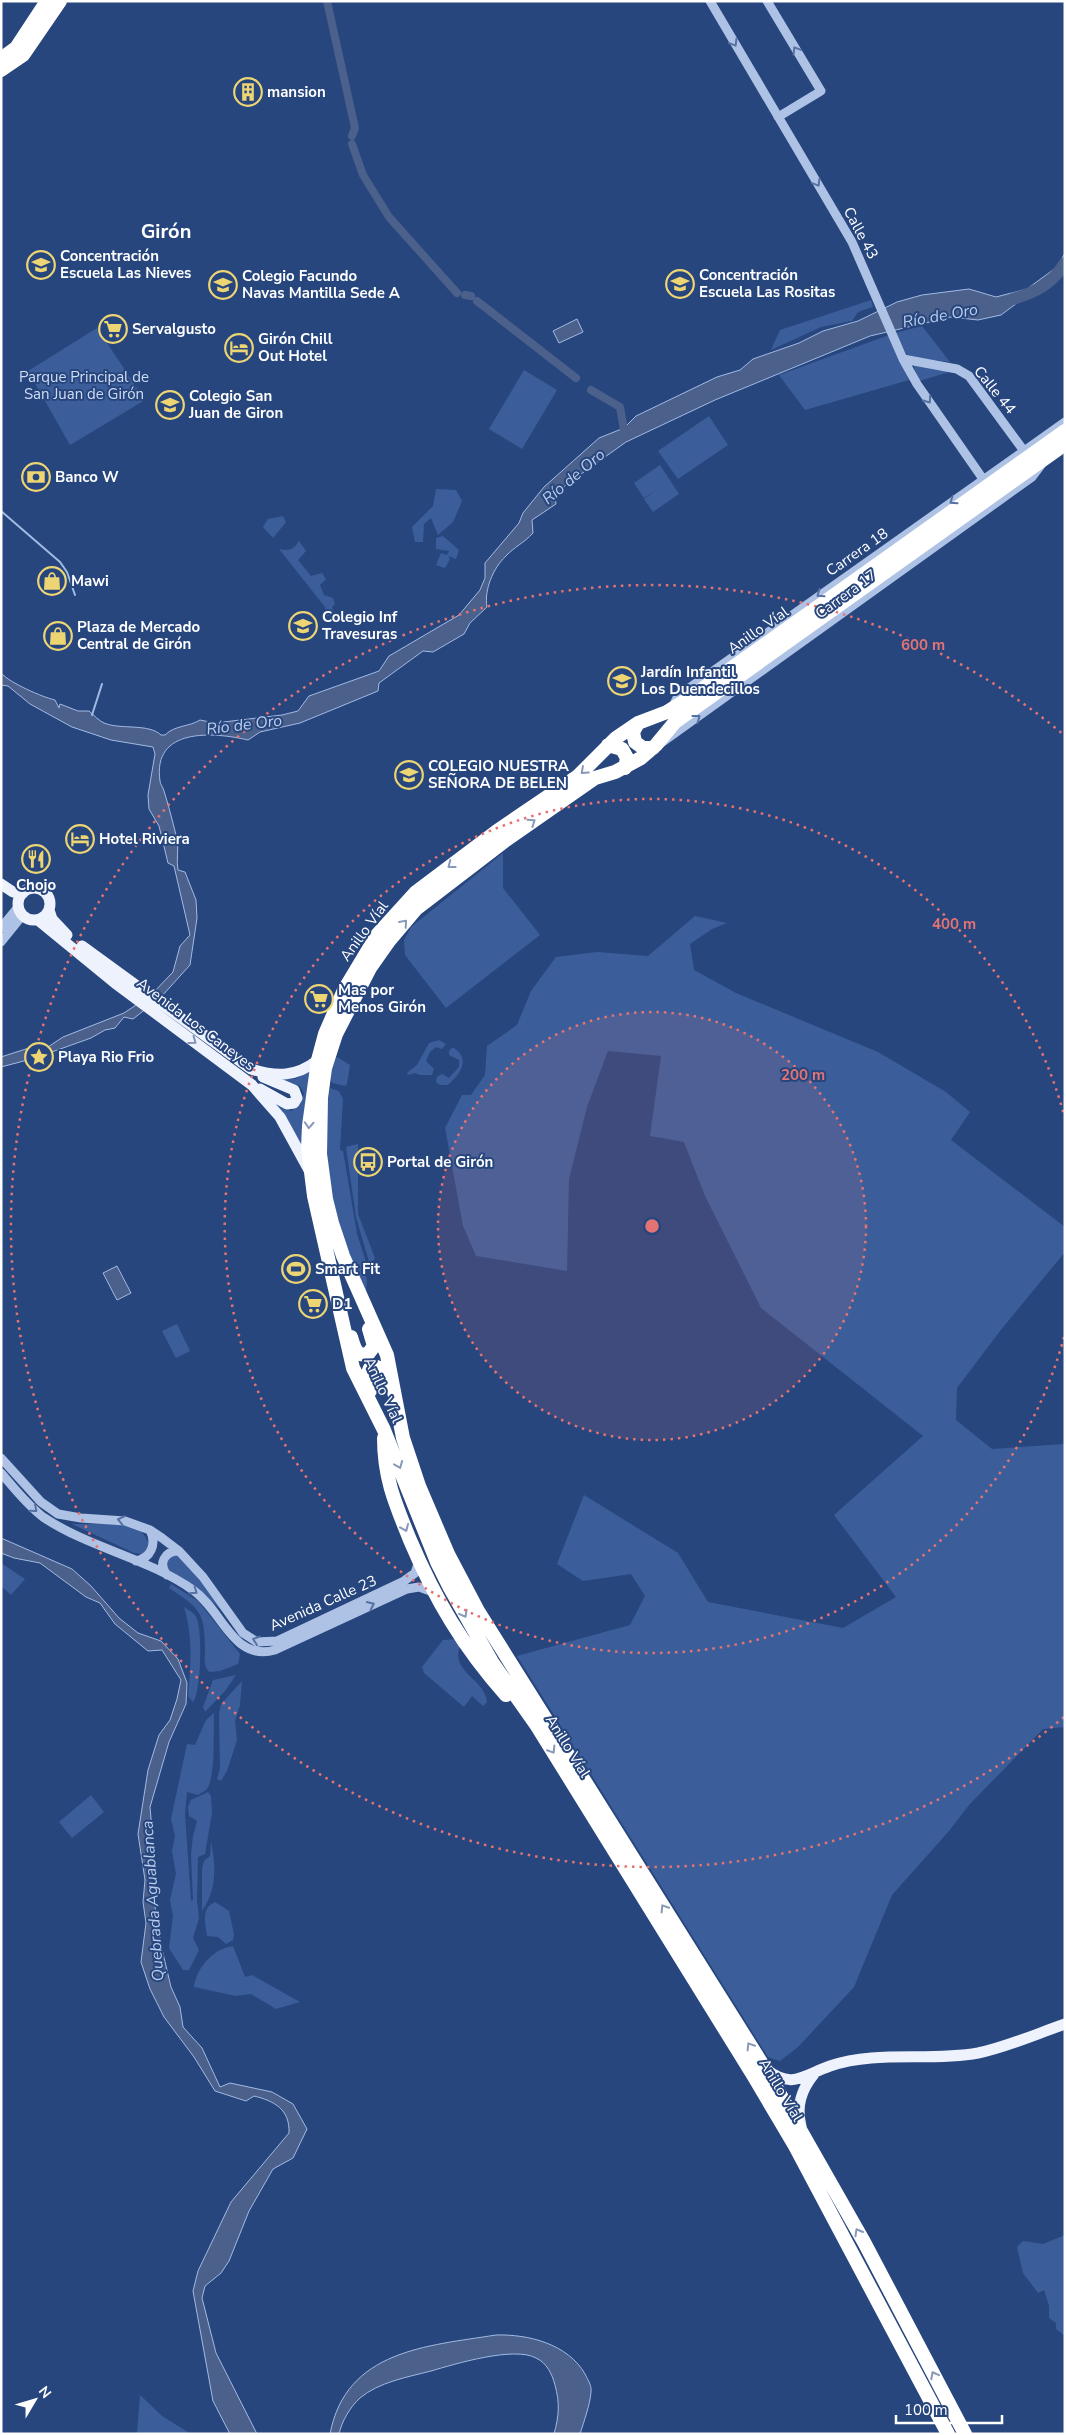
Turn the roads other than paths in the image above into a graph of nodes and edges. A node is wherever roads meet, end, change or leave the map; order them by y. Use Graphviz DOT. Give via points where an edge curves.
graph roads {
  1 [pos="47,1"];
  2 [pos="60,1"];
  3 [pos="710,1"];
  4 [pos="767,1"];
  5 [pos="1,59"];
  6 [pos="1,70"];
  7 [pos="778,117"];
  8 [pos="903,359"];
  9 [pos="1065,422"];
  10 [pos="1065,431"];
  11 [pos="1065,444"];
  12 [pos="1024,451"];
  13 [pos="983,479"];
  14 [pos="672,709"];
  15 [pos="638,723"];
  16 [pos="608,745"];
  17 [pos="655,747"];
  18 [pos="625,768"];
  19 [pos="1,884"];
  20 [pos="1,893"];
  21 [pos="23,893"];
  22 [pos="19,909"];
  23 [pos="50,910"];
  24 [pos="38,920"];
  25 [pos="1,928"];
  26 [pos="1,942"];
  27 [pos="128,986"];
  28 [pos="157,1009"];
  29 [pos="318,1060"];
  30 [pos="251,1069"];
  31 [pos="252,1085"];
  32 [pos="310,1174"];
  33 [pos="357,1290"];
  34 [pos="337,1297"];
  35 [pos="400,1414"];
  36 [pos="381,1426"];
  37 [pos="1,1458"];
  38 [pos="1,1473"];
  39 [pos="150,1530"];
  40 [pos="179,1551"];
  41 [pos="136,1561"];
  42 [pos="419,1561"];
  43 [pos="167,1575"];
  44 [pos="433,1592"];
  45 [pos="537,1726"];
  46 [pos="1065,2024"];
  47 [pos="763,2067"];
  48 [pos="815,2073"];
  49 [pos="804,2136"];
  50 [pos="948,2434"];
  51 [pos="965,2434"];
  1 -- 5 [label="highway" via="16,48"];
  2 -- 6 [label="highway" via="23,55"];
  3 -- 7 [label="street, Calle 43, one-way"];
  7 -- 4 [label="street, one-way" via="821,91"];
  7 -- 8 [label="street, Calle 43, one-way" via="852,242"];
  8 -- 12 [label="street, Calle 44" via="957,369 969,376"];
  8 -- 13 [label="street, Calle 43, one-way"];
  9 -- 12 [label="street, Carrera 18"];
  10 -- 14 [label="highway, Anillo Víal"];
  17 -- 11 [label="highway, Anillo Víal, one-way" via="675,722"];
  12 -- 13 [label="street, Carrera 18"];
  13 -- 14 [label="street, Carrera 18, one-way" via="678,696"];
  14 -- 15 [label="highway, Anillo Víal"];
  15 -- 16 [label="highway, Anillo Víal"];
  15 -- 17 [label="highway" via="633,732 635,742 643,748"];
  16 -- 18 [label="highway" via="622,749 627,758"];
  16 -- 29 [label="highway, Anillo Víal, one-way" via="578,776 485,840 416,892 399,909 377,935 352,976"];
  17 -- 18 [label="highway, Anillo Víal"];
  33 -- 18 [label="highway, Anillo Víal, one-way" via="326,1199 320,1126 329,1054 359,988 389,941 424,902 595,778"];
  19 -- 21 [label="main road"];
  20 -- 22 [label="main road"];
  21 -- 22 [label="main road"];
  21 -- 23 [label="main road" via="31,888 44,891 49,898"];
  22 -- 24 [label="main road" via="27,919"];
  22 -- 25 [label="street"];
  22 -- 26 [label="street"];
  23 -- 24 [label="main road"];
  23 -- 27 [label="main road, Avenida Los Caneyes" via="52,919 65,934"];
  24 -- 27 [label="main road, Avenida Los Caneyes"];
  27 -- 28 [label="main road, Avenida Los Caneyes"];
  28 -- 30 [label="main road, Avenida Los Caneyes"];
  28 -- 31 [label="main road, Avenida Los Caneyes, one-way"];
  29 -- 30 [label="main road, Avenida Los Caneyes" via="289,1075 272,1075"];
  29 -- 32 [label="highway, Anillo Víal, one-way" via="309,1126"];
  30 -- 31 [label="main road" via="294,1090 297,1098 288,1104"];
  31 -- 32 [label="main road, Avenida Los Caneyes" via="280,1117"];
  32 -- 34 [label="highway, Anillo Víal"];
  33 -- 34 [label="highway" via="374,1346 366,1355 355,1349"];
  33 -- 35 [label="highway, Anillo Víal" via="387,1355"];
  34 -- 36 [label="highway, Anillo Víal" via="353,1368"];
  35 -- 36 [label="highway" via="384,1371 373,1367 367,1371 366,1378"];
  47 -- 35 [label="highway, Anillo Víal, one-way" via="462,1582 419,1486 403,1438"];
  36 -- 42 [label="highway, one-way" via="390,1492"];
  36 -- 45 [label="highway, Anillo Víal, one-way" via="450,1588 492,1662"];
  39 -- 37 [label="street, Avenida Calle 23, one-way" via="125,1521 58,1514 41,1502"];
  38 -- 41 [label="street, Avenida Calle 23, one-way" via="43,1517"];
  39 -- 40 [label="street, Avenida Calle 23"];
  39 -- 41 [label="street" via="152,1547 144,1558"];
  42 -- 40 [label="street, Avenida Calle 23, one-way" via="415,1573 404,1581 277,1641 266,1643 250,1640 243,1633 213,1590"];
  40 -- 43 [label="street" via="172,1551 164,1558 162,1566"];
  41 -- 43 [label="street, Avenida Calle 23"];
  42 -- 44 [label="highway"];
  43 -- 44 [label="street, Avenida Calle 23, one-way" via="204,1598 239,1643 259,1653 275,1650 407,1589 419,1587"];
  44 -- 45 [label="highway" via="448,1620 489,1676"];
  45 -- 50 [label="highway, Anillo Víal, one-way" via="795,2146"];
  46 -- 48 [label="main road" via="978,2053 856,2061 836,2064"];
  47 -- 48 [label="main road" via="790,2080"];
  47 -- 49 [label="highway, Anillo Víal"];
  48 -- 49 [label="main road" via="799,2102"];
  51 -- 49 [label="highway, Anillo Víal, one-way"];
}
